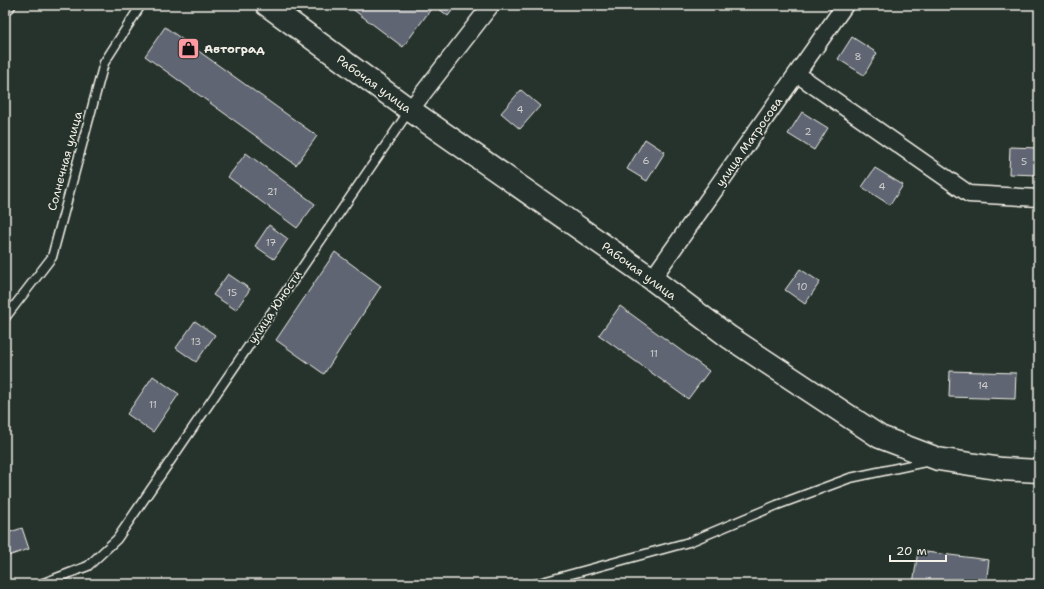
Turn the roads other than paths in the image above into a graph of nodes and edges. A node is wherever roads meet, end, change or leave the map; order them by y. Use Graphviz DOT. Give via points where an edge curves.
graph roads {
  1 [pos="141,5"];
  2 [pos="267,5"];
  3 [pos="491,5"];
  4 [pos="845,5"];
  5 [pos="796,74"];
  6 [pos="410,110"];
  7 [pos="1039,198"];
  8 [pos="652,279"];
  9 [pos="5,318"];
  10 [pos="938,460"];
  11 [pos="1039,471"];
  12 [pos="41,584"];
  13 [pos="535,584"];
  1 -- 9 [label="lane, Солнечная улица" via="104,63 52,257"];
  2 -- 6 [label="main road, Рабочая улица"];
  3 -- 6 [label="street, улица Юности"];
  4 -- 5 [label="street, улица Матросова"];
  5 -- 7 [label="street" via="969,194"];
  5 -- 8 [label="street, улица Матросова"];
  6 -- 8 [label="main road, Рабочая улица"];
  6 -- 12 [label="lane, улица Юности" via="117,539 88,566"];
  8 -- 10 [label="main road, Рабочая улица" via="729,337 880,438"];
  10 -- 11 [label="main road, Рабочая улица" via="1002,469"];
  10 -- 13 [label="lane" via="850,478 689,542"];
}
